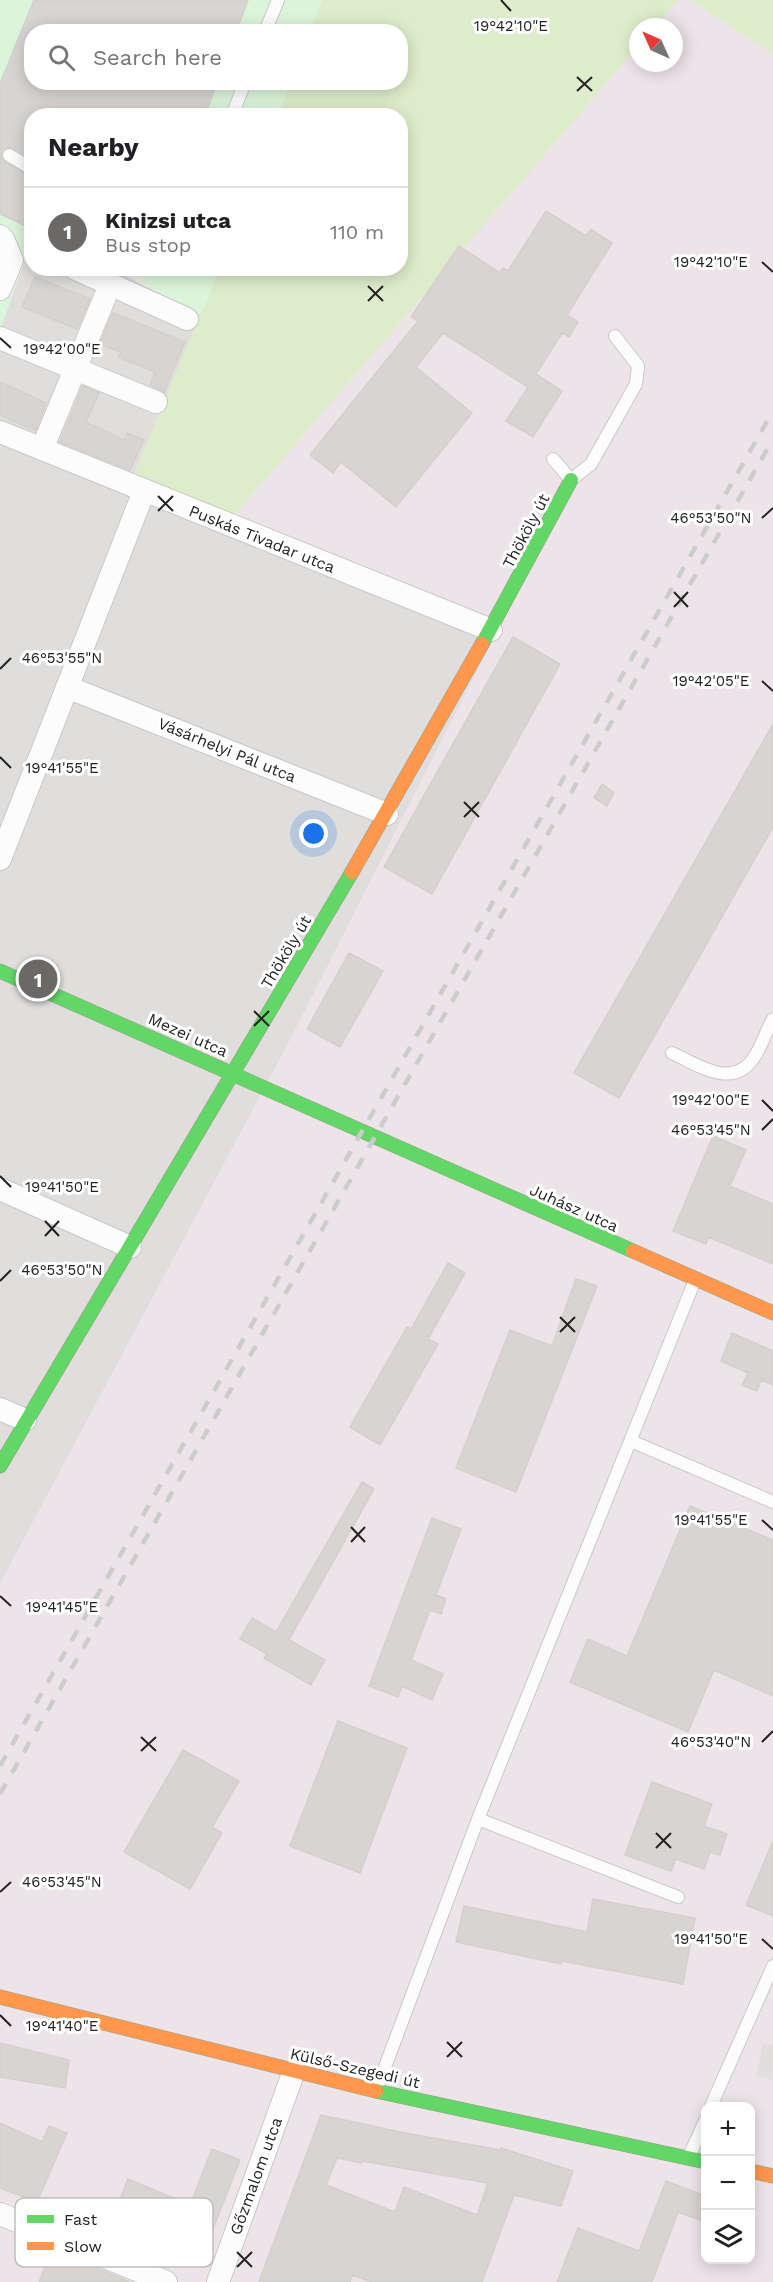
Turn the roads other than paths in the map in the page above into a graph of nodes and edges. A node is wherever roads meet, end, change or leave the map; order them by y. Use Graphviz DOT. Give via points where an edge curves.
graph roads {
  1 [pos="278,0"];
  2 [pos="268,24"];
  3 [pos="242,90"];
  4 [pos="235,108"];
  5 [pos="9,155"];
  6 [pos="24,164"];
  7 [pos="0,236"];
  8 [pos="22,257"];
  9 [pos="91,276"];
  10 [pos="110,285"];
  11 [pos="0,289"];
  12 [pos="187,319"];
  13 [pos="615,336"];
  14 [pos="0,338"];
  15 [pos="75,370"];
  16 [pos="156,402"];
  17 [pos="0,432"];
  18 [pos="42,449"];
  19 [pos="552,459"];
  20 [pos="571,480"];
  21 [pos="144,492"];
  22 [pos="491,630"];
  23 [pos="67,687"];
  24 [pos="387,814"];
  25 [pos="0,859"];
  26 [pos="0,971"];
  27 [pos="773,1018"];
  28 [pos="672,1053"];
  29 [pos="234,1073"];
  30 [pos="363,1130"];
  31 [pos="0,1189"];
  32 [pos="130,1247"];
  33 [pos="695,1280"];
  34 [pos="773,1313"];
  35 [pos="0,1408"];
  36 [pos="26,1420"];
  37 [pos="631,1441"];
  38 [pos="0,1466"];
  39 [pos="773,1502"];
  40 [pos="478,1819"];
  41 [pos="678,1897"];
  42 [pos="773,1966"];
  43 [pos="0,1996"];
  44 [pos="294,2071"];
  45 [pos="376,2091"];
  46 [pos="713,2102"];
  47 [pos="701,2128"];
  48 [pos="688,2158"];
  49 [pos="701,2161"];
  50 [pos="755,2172"];
  51 [pos="773,2176"];
  52 [pos="0,2214"];
  53 [pos="15,2220"];
  54 [pos="129,2267"];
  55 [pos="166,2282"];
  56 [pos="218,2282"];
  1 -- 2 [label="lane"];
  3 -- 4 [label="lane"];
  5 -- 6 [label="lane"];
  7 -- 8 [label="street"];
  8 -- 11 [label="street"];
  9 -- 10 [label="street"];
  10 -- 12 [label="street"];
  10 -- 15 [label="street"];
  13 -- 20 [label="lane" via="638,366 636,384 591,464"];
  14 -- 15 [label="street"];
  15 -- 16 [label="street"];
  15 -- 18 [label="street"];
  17 -- 18 [label="street, Puskás Tivadar utca"];
  18 -- 21 [label="street, Puskás Tivadar utca"];
  19 -- 20 [label="lane"];
  20 -- 22 [label="street, Thököly út"];
  21 -- 22 [label="street, Puskás Tivadar utca"];
  21 -- 23 [label="street"];
  22 -- 24 [label="street, Thököly út"];
  23 -- 24 [label="street, Vásárhelyi Pál utca"];
  23 -- 25 [label="street"];
  24 -- 29 [label="street, Thököly út"];
  26 -- 29 [label="street, Mezei utca"];
  27 -- 28 [label="lane" via="754,1058 742,1070 725,1075"];
  29 -- 30 [label="street, Mezei utca"];
  29 -- 32 [label="street, Thököly út"];
  30 -- 33 [label="street, Juhász utca"];
  31 -- 32 [label="street"];
  32 -- 36 [label="street, Thököly út"];
  33 -- 34 [label="street, Juhász utca"];
  33 -- 37 [label="lane"];
  35 -- 36 [label="street"];
  36 -- 38 [label="street, Thököly út"];
  37 -- 39 [label="lane"];
  37 -- 40 [label="lane"];
  40 -- 41 [label="lane"];
  40 -- 45 [label="lane"];
  42 -- 46 [label="lane"];
  43 -- 44 [label="street, Külső-Szegedi út"];
  44 -- 45 [label="street, Külső-Szegedi út"];
  44 -- 56 [label="street, Gőzmalom utca"];
  45 -- 48 [label="street, Külső-Szegedi út"];
  47 -- 48 [label="lane"];
  48 -- 49 [label="street, Külső-Szegedi út"];
  50 -- 51 [label="street"];
  52 -- 53 [label="street"];
  54 -- 55 [label="street"];
}
